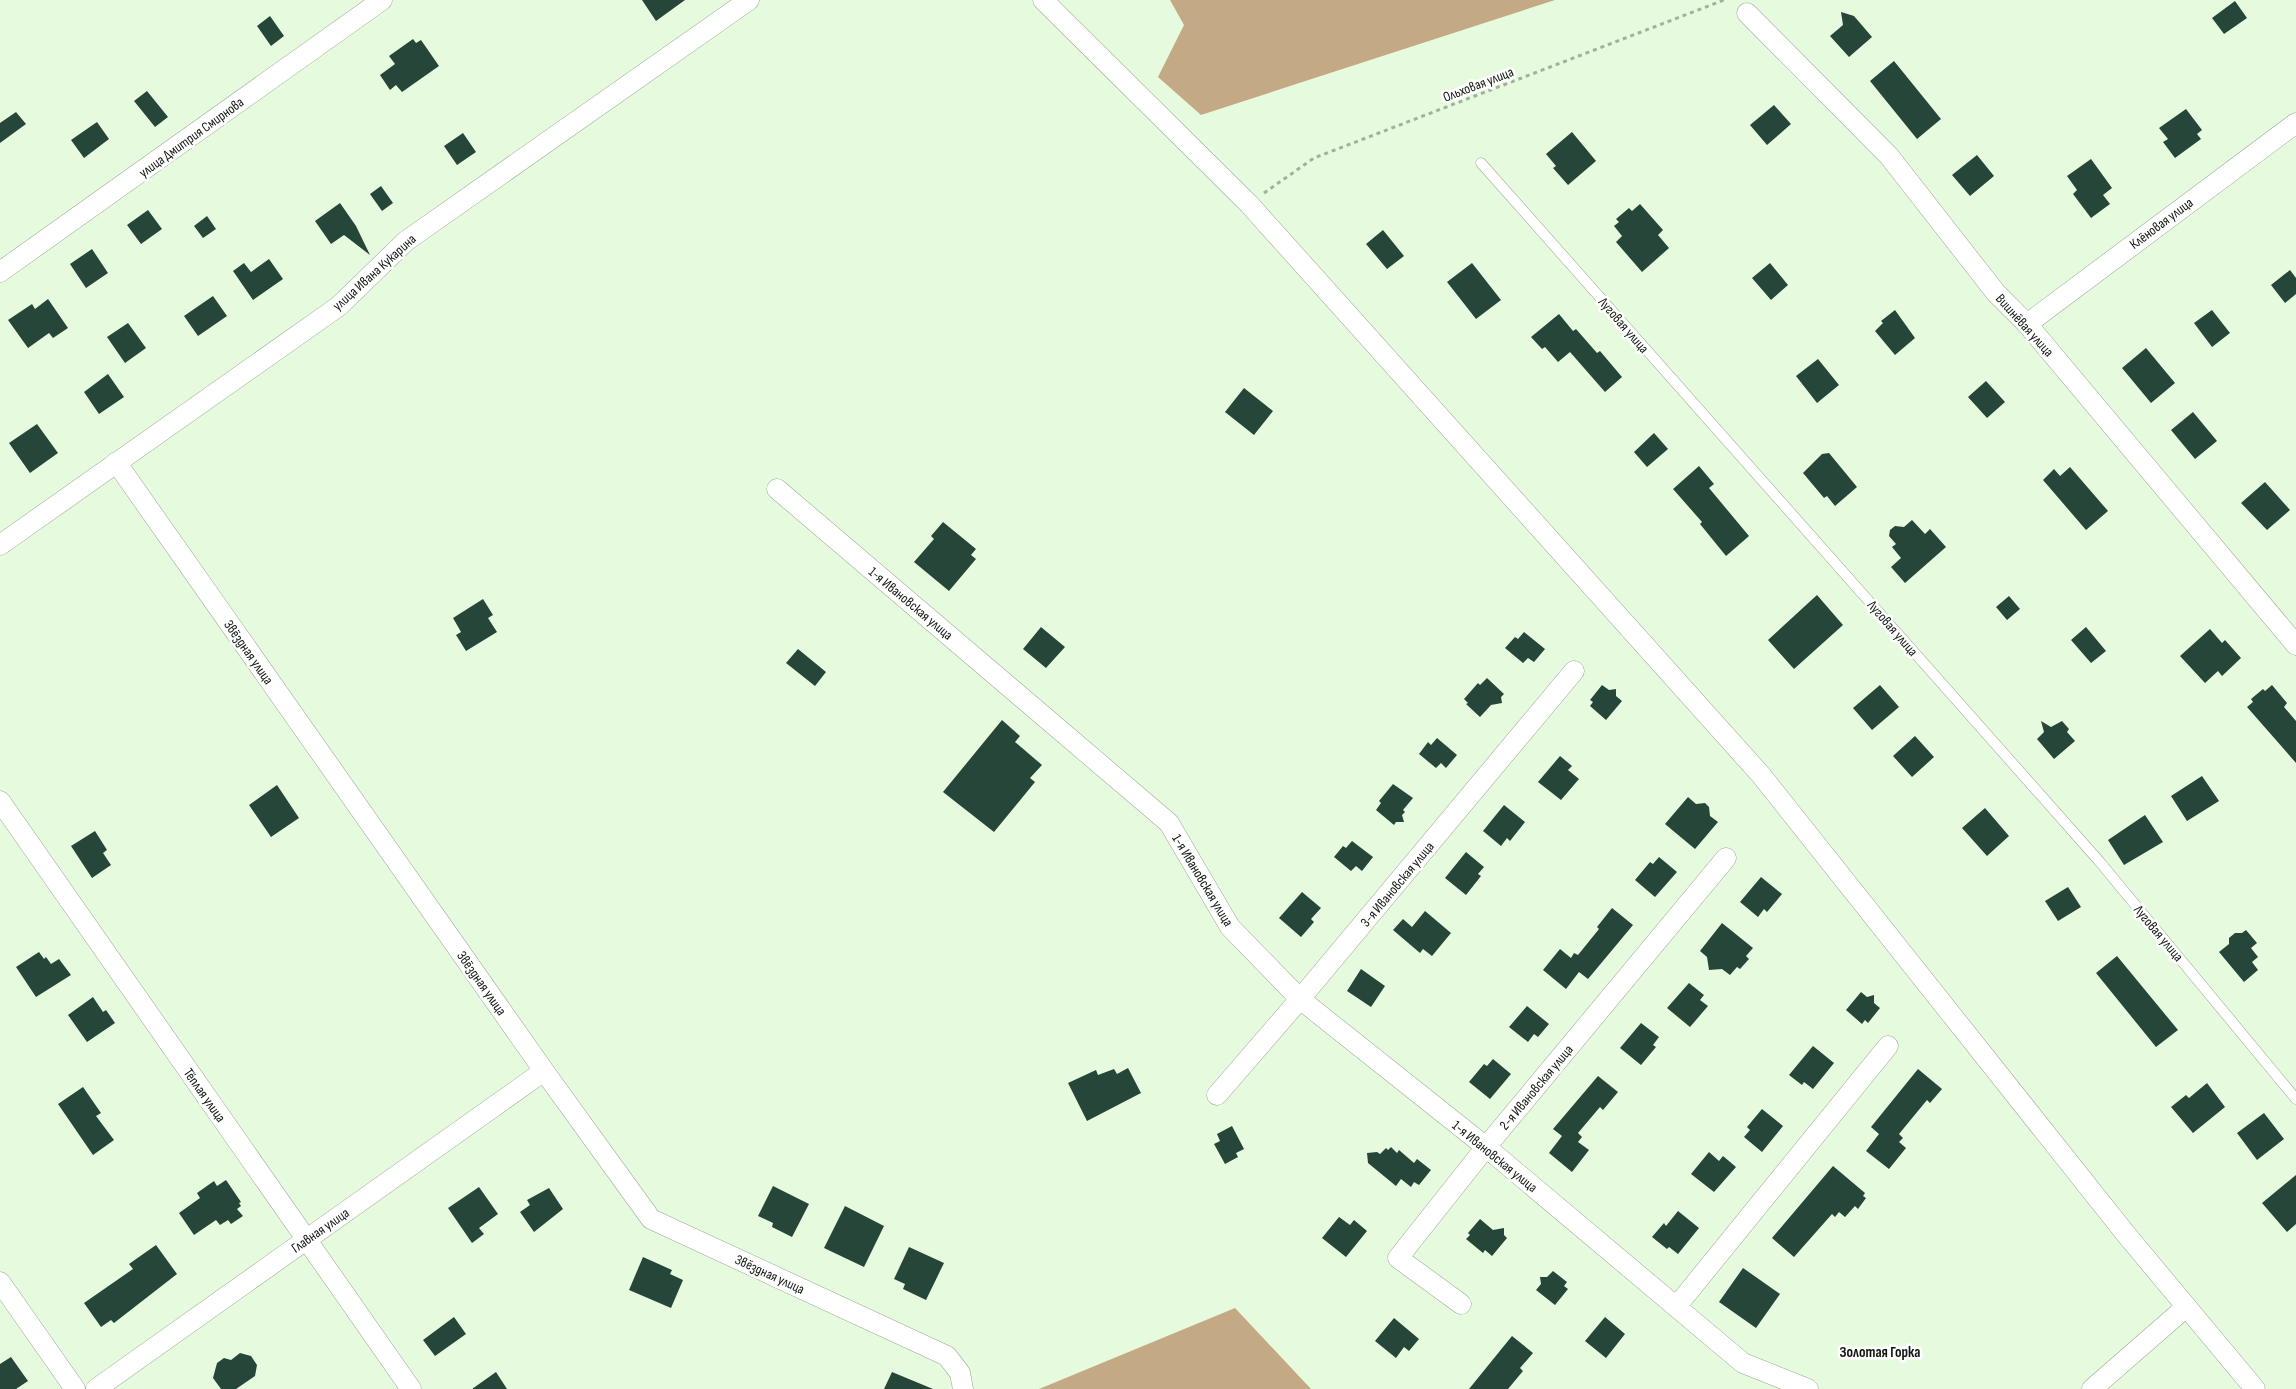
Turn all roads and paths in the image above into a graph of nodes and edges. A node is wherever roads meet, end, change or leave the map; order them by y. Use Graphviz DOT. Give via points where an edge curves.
graph roads {
  1 [pos="382,0"];
  2 [pos="749,0"];
  3 [pos="1043,0"];
  4 [pos="1724,0"];
  5 [pos="1747,13"];
  6 [pos="2296,123"];
  7 [pos="1482,163"];
  8 [pos="1248,204"];
  9 [pos="0,272"];
  10 [pos="2026,324"];
  11 [pos="116,462"];
  12 [pos="777,489"];
  13 [pos="0,545"];
  14 [pos="2296,645"];
  15 [pos="1574,671"];
  16 [pos="0,801"];
  17 [pos="1726,858"];
  18 [pos="1300,999"];
  19 [pos="1888,1046"];
  20 [pos="544,1071"];
  21 [pos="1217,1095"];
  22 [pos="2296,1099"];
  23 [pos="1486,1147"];
  24 [pos="306,1240"];
  25 [pos="0,1282"];
  26 [pos="1461,1304"];
  27 [pos="1676,1307"];
  28 [pos="2186,1307"];
  29 [pos="962,1381"];
  30 [pos="75,1389"];
  31 [pos="96,1389"];
  32 [pos="411,1389"];
  33 [pos="1808,1389"];
  34 [pos="2092,1389"];
  35 [pos="2255,1389"];
  1 -- 9 [label="street, улица Дмитрия Смирнова"];
  2 -- 11 [label="street, улица Ивана Кукарина" via="406,241 340,306"];
  3 -- 8 [label="street"];
  4 -- 8 [label="path, Ольховая улица" via="1314,158"];
  5 -- 10 [label="street, Вишнёвая улица" via="1889,156 1996,293"];
  6 -- 10 [label="street, Клёновая улица"];
  7 -- 22 [label="lane, Луговая улица" via="2099,861"];
  8 -- 28 [label="street" via="1761,775"];
  10 -- 14 [label="street, Вишнёвая улица"];
  11 -- 13 [label="street, улица Ивана Кукарина"];
  11 -- 20 [label="street, Звёздная улица"];
  12 -- 18 [label="street, 1-я Ивановская улица" via="1169,823 1230,927"];
  15 -- 18 [label="street, 3-я Ивановская улица"];
  16 -- 24 [label="street, Тёплая улица"];
  17 -- 23 [label="street, 2-я Ивановская улица"];
  18 -- 21 [label="street, 3-я Ивановская улица"];
  18 -- 23 [label="street, 1-я Ивановская улица"];
  19 -- 27 [label="street"];
  20 -- 24 [label="street, Главная улица"];
  20 -- 29 [label="street, Звёздная улица" via="651,1219 946,1356"];
  23 -- 26 [label="street, 2-я Ивановская улица" via="1398,1258"];
  23 -- 27 [label="street, 1-я Ивановская улица"];
  24 -- 31 [label="street, Главная улица"];
  24 -- 32 [label="street, Тёплая улица"];
  25 -- 30 [label="street"];
  27 -- 33 [label="street, 1-я Ивановская улица" via="1743,1363"];
  28 -- 34 [label="street"];
  28 -- 35 [label="street"];
}
